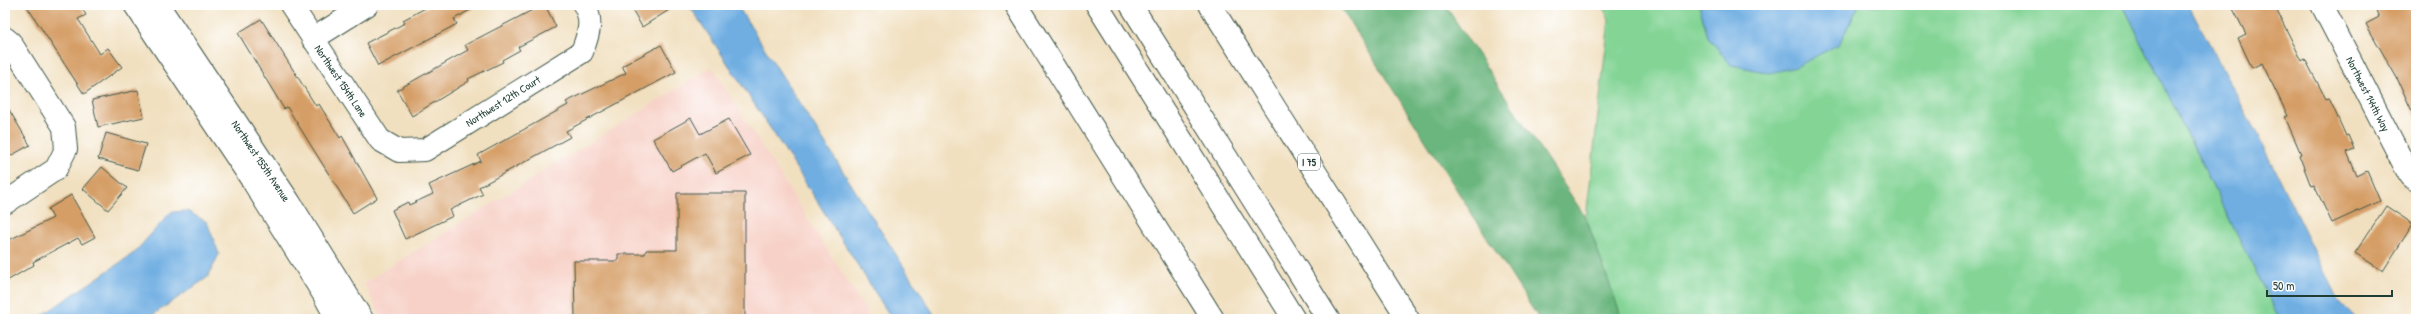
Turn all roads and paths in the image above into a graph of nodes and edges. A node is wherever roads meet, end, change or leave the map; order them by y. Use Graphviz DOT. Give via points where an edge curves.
graph roads {
  1 [pos="135,5"];
  2 [pos="158,5"];
  3 [pos="291,5"];
  4 [pos="367,5"];
  5 [pos="584,5"];
  6 [pos="1016,5"];
  7 [pos="1097,5"];
  8 [pos="1131,5"];
  9 [pos="1210,5"];
  10 [pos="2322,5"];
  11 [pos="5,38"];
  12 [pos="313,39"];
  13 [pos="399,151"];
  14 [pos="2416,180"];
  15 [pos="5,203"];
  16 [pos="336,319"];
  17 [pos="362,319"];
  18 [pos="1213,319"];
  19 [pos="1294,319"];
  20 [pos="1328,319"];
  21 [pos="1408,319"];
  1 -- 16 [label="main road, Northwest 155th Avenue" via="252,180 324,295"];
  2 -- 17 [label="main road, Northwest 155th Avenue" via="290,203"];
  3 -- 12 [label="main road, Northwest 154th Lane"];
  4 -- 12 [label="main road"];
  5 -- 13 [label="main road, Northwest 12th Court" via="588,11 590,28 582,52 425,150"];
  6 -- 18 [label="main road"];
  7 -- 19 [label="main road"];
  8 -- 20 [label="main road"];
  9 -- 21 [label="main road, I 75"];
  10 -- 14 [label="main road, Northwest 144th Way" via="2410,176"];
  11 -- 15 [label="main road" via="64,127 66,149 56,169"];
  12 -- 13 [label="main road, Northwest 154th Lane" via="380,140"];
}
